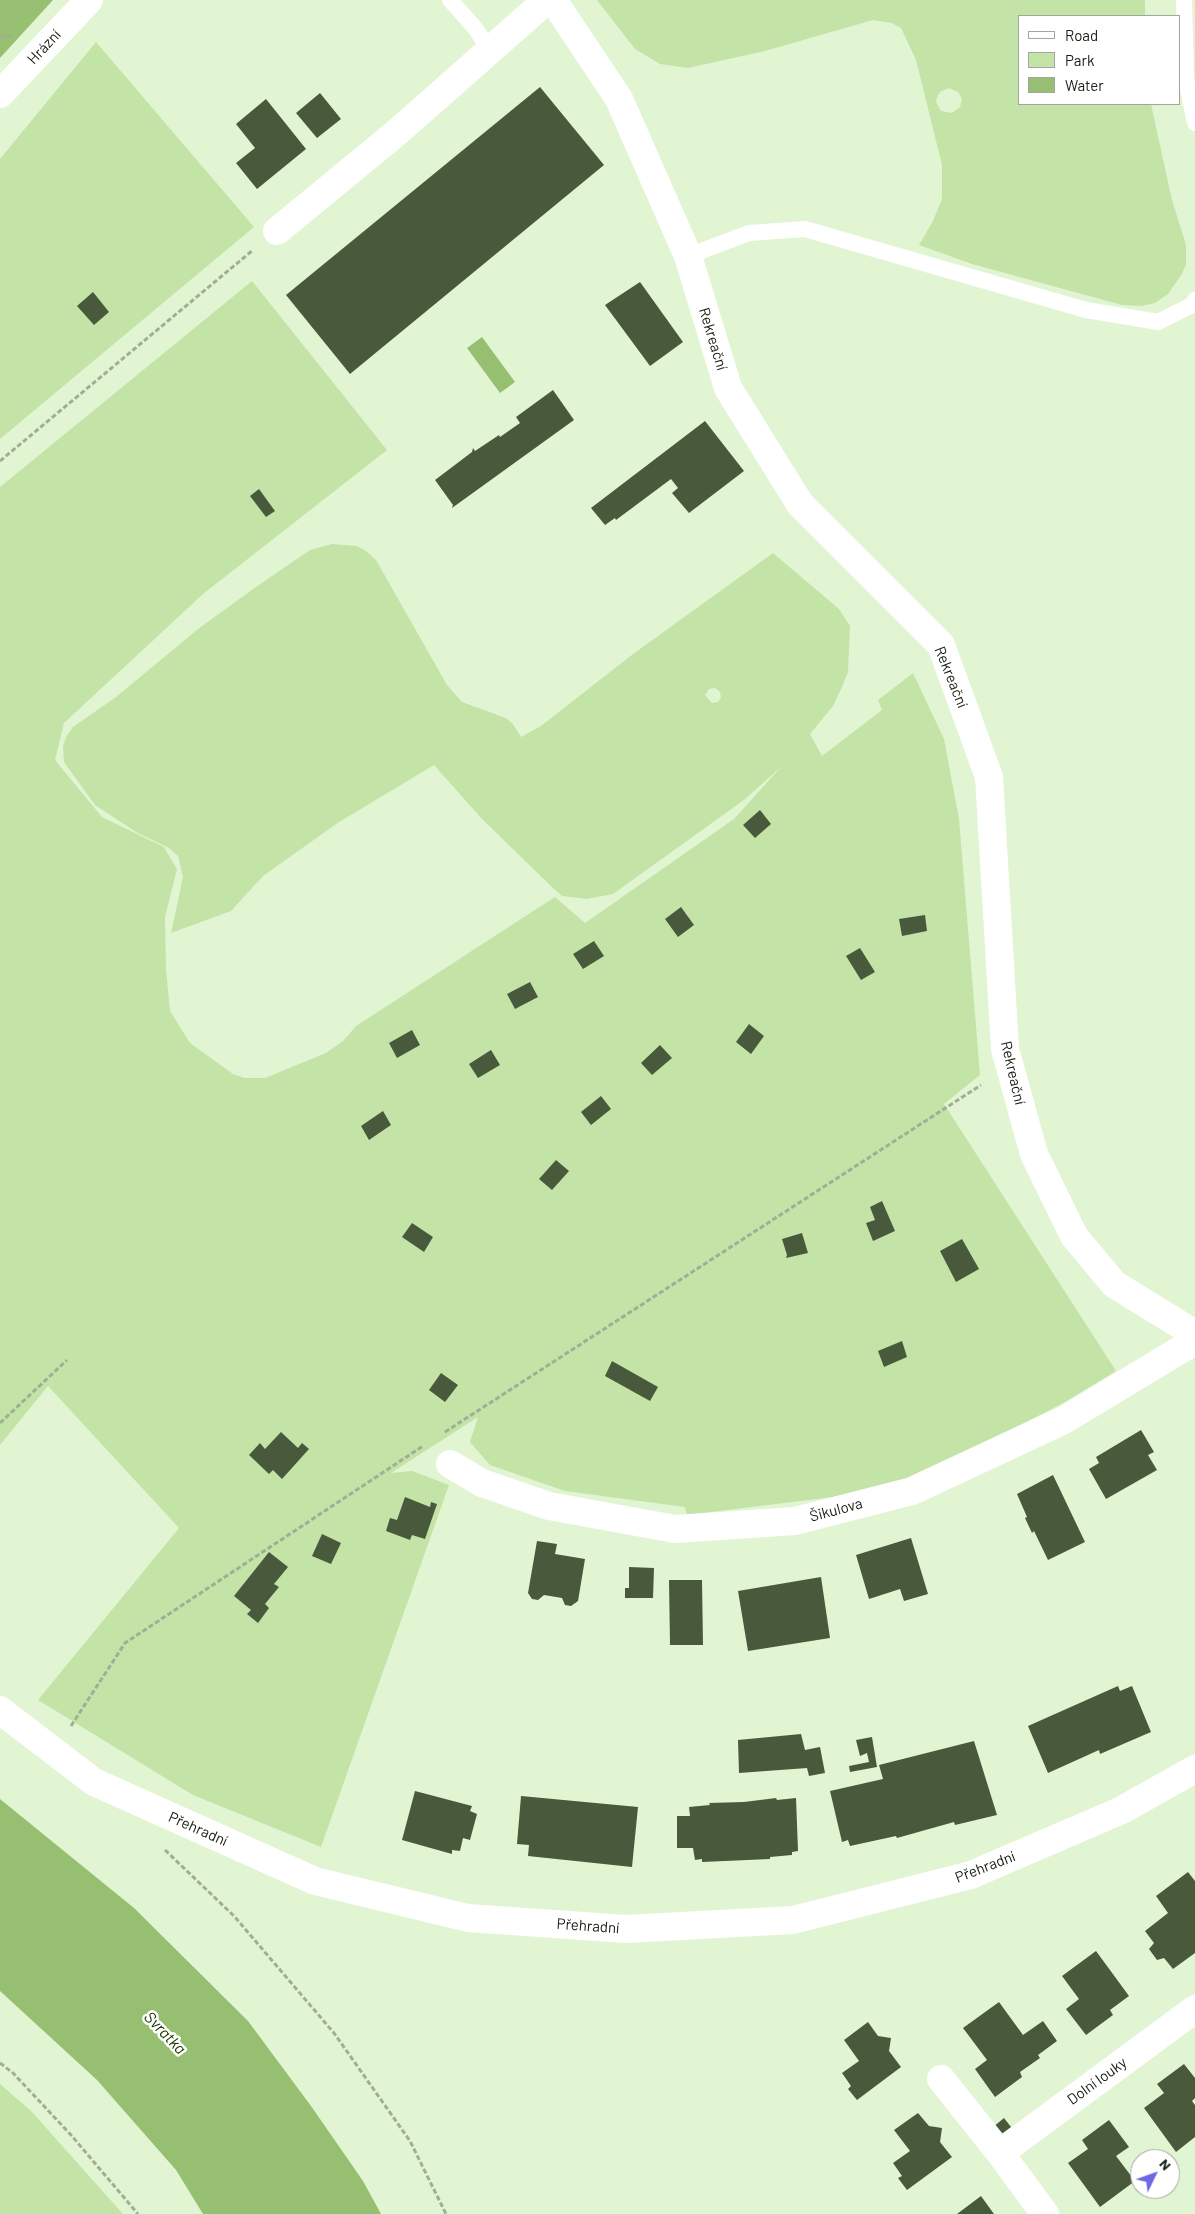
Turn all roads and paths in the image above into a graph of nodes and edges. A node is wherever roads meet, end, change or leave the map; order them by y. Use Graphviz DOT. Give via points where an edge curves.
graph roads {
  1 [pos="89,0"];
  2 [pos="450,0"];
  3 [pos="547,0"];
  4 [pos="553,0"];
  5 [pos="1184,0"];
  6 [pos="490,50"];
  7 [pos="0,94"];
  8 [pos="1195,123"];
  9 [pos="277,231"];
  10 [pos="688,256"];
  11 [pos="1195,300"];
  12 [pos="0,461"];
  13 [pos="1010,1066"];
  14 [pos="1195,1334"];
  15 [pos="1195,1340"];
  16 [pos="67,1360"];
  17 [pos="0,1423"];
  18 [pos="439,1436"];
  19 [pos="431,1441"];
  20 [pos="450,1464"];
  21 [pos="0,1710"];
  22 [pos="54,1752"];
  23 [pos="1195,1768"];
  24 [pos="164,1849"];
  25 [pos="1195,2009"];
  26 [pos="0,2062"];
  27 [pos="941,2079"];
  28 [pos="1000,2153"];
  29 [pos="138,2214"];
  30 [pos="446,2214"];
  31 [pos="1045,2214"];
  1 -- 7 [label="street, Hrázní"];
  2 -- 6 [label="lane"];
  3 -- 6 [label="street"];
  4 -- 10 [label="street, Rekreační" via="619,99"];
  5 -- 8 [label="lane" via="1186,78"];
  6 -- 9 [label="street"];
  9 -- 12 [label="path"];
  10 -- 11 [label="lane" via="749,234 804,229 1086,310 1158,322 1192,305"];
  10 -- 13 [label="street, Rekreační" via="728,388 800,504 941,645 989,776 1005,1049"];
  13 -- 14 [label="street, Rekreační" via="1034,1154 1074,1236 1114,1284"];
  13 -- 18 [label="path"];
  15 -- 20 [label="street, Šikulova" via="1064,1420 912,1490 796,1521 675,1529 548,1506 482,1482"];
  16 -- 17 [label="path"];
  19 -- 22 [label="path" via="125,1643"];
  21 -- 22 [label="street, Přehradní"];
  22 -- 23 [label="street, Přehradní" via="94,1782 315,1881 468,1918 626,1929 792,1920 971,1875 1122,1810"];
  24 -- 30 [label="path" via="234,1916 334,2034 410,2141"];
  25 -- 28 [label="street, Dolní louky"];
  26 -- 29 [label="path" via="71,2135"];
  27 -- 28 [label="street"];
  28 -- 31 [label="street"];
}
